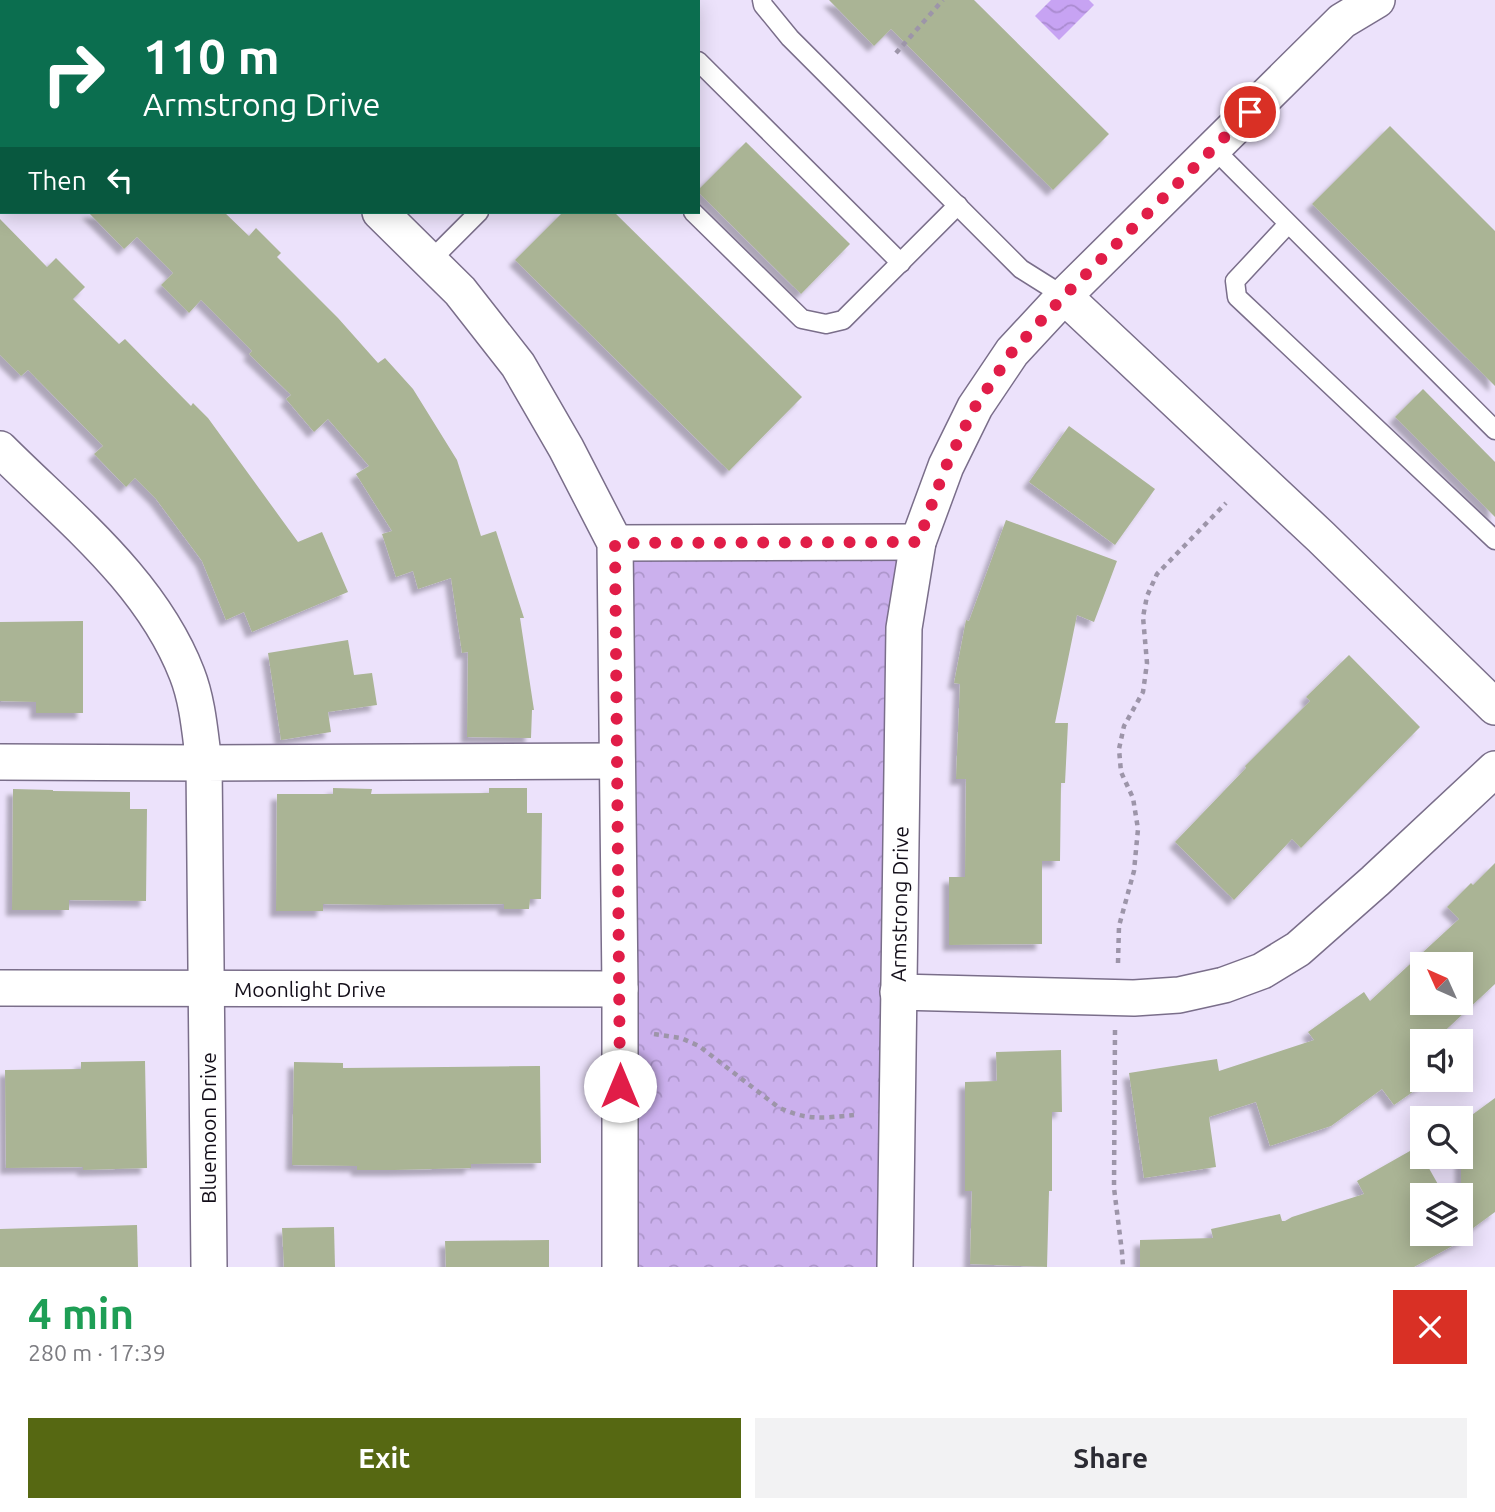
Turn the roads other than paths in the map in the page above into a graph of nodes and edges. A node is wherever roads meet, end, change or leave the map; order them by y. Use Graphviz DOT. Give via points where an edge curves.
graph roads {
  1 [pos="762,0"];
  2 [pos="1377,0"];
  3 [pos="1347,10"];
  4 [pos="700,63"];
  5 [pos="1213,149"];
  6 [pos="958,205"];
  7 [pos="382,214"];
  8 [pos="478,214"];
  9 [pos="695,214"];
  10 [pos="1288,223"];
  11 [pos="430,261"];
  12 [pos="901,262"];
  13 [pos="1064,296"];
  14 [pos="1495,430"];
  15 [pos="0,449"];
  16 [pos="1495,540"];
  17 [pos="918,542"];
  18 [pos="615,543"];
  19 [pos="1495,707"];
  20 [pos="617,761"];
  21 [pos="0,762"];
  22 [pos="204,763"];
  23 [pos="1495,769"];
  24 [pos="0,988"];
  25 [pos="208,989"];
  26 [pos="620,989"];
  27 [pos="898,992"];
  28 [pos="209,1267"];
  29 [pos="620,1267"];
  30 [pos="895,1267"];
  1 -- 6 [label="lane" via="790,37"];
  2 -- 3 [label="street, Armstrong Drive"];
  3 -- 5 [label="street, Armstrong Drive"];
  4 -- 12 [label="lane"];
  5 -- 10 [label="lane"];
  5 -- 13 [label="street, Armstrong Drive"];
  6 -- 12 [label="lane"];
  6 -- 13 [label="lane" via="1021,268"];
  7 -- 11 [label="street"];
  8 -- 11 [label="lane"];
  9 -- 12 [label="lane" via="802,319 825,324 843,320"];
  10 -- 14 [label="lane"];
  10 -- 16 [label="lane" via="1235,281 1237,297"];
  11 -- 18 [label="street" via="519,365"];
  13 -- 17 [label="street, Armstrong Drive" via="1012,352 975,407 946,466"];
  13 -- 19 [label="street"];
  15 -- 22 [label="street, Bluemoon Drive" via="111,559 156,613 188,676"];
  17 -- 18 [label="street"];
  17 -- 27 [label="street, Armstrong Drive" via="904,628"];
  18 -- 20 [label="street"];
  20 -- 22 [label="street"];
  20 -- 26 [label="street"];
  21 -- 22 [label="street"];
  22 -- 25 [label="street, Bluemoon Drive"];
  23 -- 27 [label="street" via="1298,948 1262,971 1179,995 1134,998"];
  24 -- 25 [label="street, Moonlight Drive"];
  25 -- 26 [label="street, Moonlight Drive"];
  25 -- 28 [label="street, Bluemoon Drive"];
  26 -- 29 [label="street"];
  27 -- 30 [label="street, Armstrong Drive"];
}
